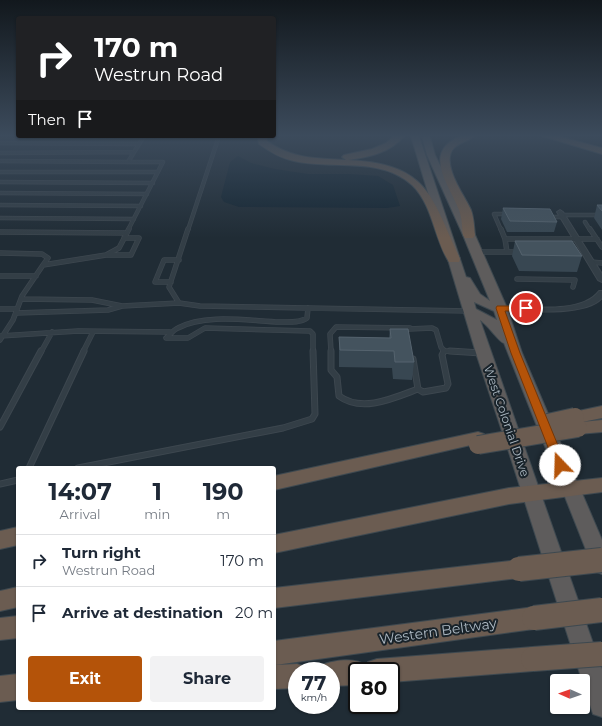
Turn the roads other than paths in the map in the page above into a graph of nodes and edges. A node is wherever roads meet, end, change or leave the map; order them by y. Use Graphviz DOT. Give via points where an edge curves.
graph roads {
  1 [pos="208,170"];
  2 [pos="389,170"];
  3 [pos="426,170"];
  4 [pos="438,170"];
  5 [pos="447,170"];
  6 [pos="0,172"];
  7 [pos="158,172"];
  8 [pos="0,182"];
  9 [pos="153,183"];
  10 [pos="0,194"];
  11 [pos="147,194"];
  12 [pos="0,205"];
  13 [pos="141,206"];
  14 [pos="511,214"];
  15 [pos="561,215"];
  16 [pos="602,215"];
  17 [pos="543,217"];
  18 [pos="0,218"];
  19 [pos="134,219"];
  20 [pos="585,222"];
  21 [pos="0,232"];
  22 [pos="126,233"];
  23 [pos="469,235"];
  24 [pos="124,238"];
  25 [pos="505,239"];
  26 [pos="577,239"];
  27 [pos="596,239"];
  28 [pos="602,247"];
  29 [pos="476,252"];
  30 [pos="507,252"];
  31 [pos="523,252"];
  32 [pos="578,252"];
  33 [pos="586,252"];
  34 [pos="0,253"];
  35 [pos="106,255"];
  36 [pos="454,259"];
  37 [pos="178,260"];
  38 [pos="592,262"];
  39 [pos="602,263"];
  40 [pos="43,265"];
  41 [pos="0,276"];
  42 [pos="36,276"];
  43 [pos="517,279"];
  44 [pos="602,280"];
  45 [pos="171,282"];
  46 [pos="572,287"];
  47 [pos="601,295"];
  48 [pos="21,299"];
  49 [pos="179,303"];
  50 [pos="122,306"];
  51 [pos="308,308"];
  52 [pos="500,308"];
  53 [pos="0,309"];
  54 [pos="16,311"];
  55 [pos="470,311"];
  56 [pos="410,328"];
  57 [pos="52,332"];
  58 [pos="93,332"];
  59 [pos="170,332"];
  60 [pos="1,337"];
  61 [pos="409,338"];
  62 [pos="444,351"];
  63 [pos="412,352"];
  64 [pos="483,353"];
  65 [pos="515,353"];
  66 [pos="418,389"];
  67 [pos="602,412"];
  68 [pos="577,423"];
  69 [pos="602,426"];
  70 [pos="0,427"];
  71 [pos="30,466"];
  72 [pos="88,466"];
  73 [pos="16,480"];
  74 [pos="276,483"];
  75 [pos="0,484"];
  76 [pos="602,485"];
  77 [pos="570,489"];
  78 [pos="532,494"];
  79 [pos="16,536"];
  80 [pos="0,540"];
  81 [pos="276,544"];
  82 [pos="602,560"];
  83 [pos="602,565"];
  84 [pos="16,597"];
  85 [pos="276,598"];
  86 [pos="0,601"];
  87 [pos="602,610"];
  88 [pos="16,627"];
  89 [pos="0,629"];
  90 [pos="276,653"];
  91 [pos="602,654"];
  92 [pos="400,669"];
  93 [pos="288,677"];
  94 [pos="276,678"];
  95 [pos="16,687"];
  96 [pos="0,689"];
  97 [pos="602,706"];
  1 -- 37 [label="lane"];
  2 -- 36 [label="highway" via="410,179 420,189"];
  3 -- 36 [label="highway, West Colonial Drive"];
  4 -- 23 [label="highway"];
  5 -- 23 [label="highway" via="465,211"];
  6 -- 7 [label="lane"];
  7 -- 9 [label="lane"];
  8 -- 9 [label="lane"];
  9 -- 11 [label="lane"];
  10 -- 11 [label="lane"];
  11 -- 13 [label="lane"];
  12 -- 13 [label="lane"];
  13 -- 19 [label="lane"];
  14 -- 25 [label="lane" via="494,214"];
  15 -- 16 [label="lane"];
  15 -- 17 [label="lane"];
  15 -- 26 [label="street"];
  18 -- 19 [label="lane"];
  19 -- 22 [label="lane"];
  20 -- 27 [label="lane"];
  21 -- 22 [label="lane"];
  22 -- 24 [label="lane"];
  23 -- 29 [label="highway"];
  24 -- 35 [label="lane" via="119,248"];
  24 -- 35 [label="lane" via="139,238 131,255"];
  25 -- 26 [label="lane"];
  25 -- 30 [label="lane"];
  26 -- 27 [label="lane"];
  26 -- 33 [label="street"];
  27 -- 28 [label="lane"];
  29 -- 30 [label="lane"];
  29 -- 52 [label="highway"];
  30 -- 31 [label="lane"];
  32 -- 33 [label="lane"];
  33 -- 38 [label="street"];
  34 -- 40 [label="lane" via="42,254 48,258"];
  35 -- 40 [label="lane"];
  36 -- 52 [label="highway" via="473,296 482,303"];
  36 -- 55 [label="highway, West Colonial Drive"];
  37 -- 45 [label="lane"];
  37 -- 45 [label="lane" via="164,260 156,282"];
  38 -- 39 [label="lane"];
  38 -- 44 [label="street"];
  40 -- 42 [label="lane"];
  41 -- 42 [label="lane"];
  42 -- 48 [label="lane"];
  43 -- 46 [label="lane" via="575,280"];
  45 -- 49 [label="lane" via="170,287"];
  47 -- 52 [label="street" via="597,300 569,309"];
  48 -- 50 [label="lane" via="92,300"];
  48 -- 54 [label="lane"];
  49 -- 50 [label="lane"];
  49 -- 51 [label="lane" via="200,306"];
  50 -- 54 [label="lane" via="108,310"];
  51 -- 55 [label="lane"];
  51 -- 59 [label="lane" via="307,318 300,321 209,321 188,324"];
  52 -- 65 [label="highway"];
  53 -- 54 [label="lane"];
  54 -- 60 [label="lane"];
  55 -- 64 [label="highway, West Colonial Drive"];
  55 -- 65 [label="highway" via="496,324"];
  56 -- 61 [label="lane"];
  56 -- 62 [label="lane" via="436,330"];
  56 -- 66 [label="lane" via="336,327 330,334 331,370 337,377 339,396 348,402 372,403"];
  57 -- 58 [label="lane"];
  57 -- 60 [label="lane"];
  57 -- 70 [label="lane"];
  58 -- 59 [label="lane"];
  58 -- 71 [label="lane"];
  59 -- 72 [label="lane" via="166,338 188,338 205,328 310,331 313,334 315,414 312,419 283,428"];
  62 -- 64 [label="lane"];
  62 -- 66 [label="lane" via="442,356 448,384 446,388 423,392"];
  63 -- 66 [label="lane"];
  64 -- 78 [label="highway, West Colonial Drive"];
  65 -- 77 [label="highway"];
  67 -- 68 [label="highway"];
  68 -- 69 [label="highway"];
  68 -- 74 [label="highway, bridge"];
  73 -- 75 [label="lane"];
  76 -- 77 [label="highway"];
  77 -- 78 [label="highway"];
  77 -- 83 [label="highway"];
  78 -- 81 [label="highway"];
  78 -- 97 [label="highway, West Colonial Drive"];
  79 -- 80 [label="highway"];
  82 -- 85 [label="highway, bridge"];
  84 -- 86 [label="highway"];
  87 -- 90 [label="highway, Western Beltway, bridge"];
  88 -- 89 [label="highway"];
  91 -- 92 [label="highway, bridge"];
  93 -- 94 [label="highway"];
  95 -- 96 [label="highway"];
}
